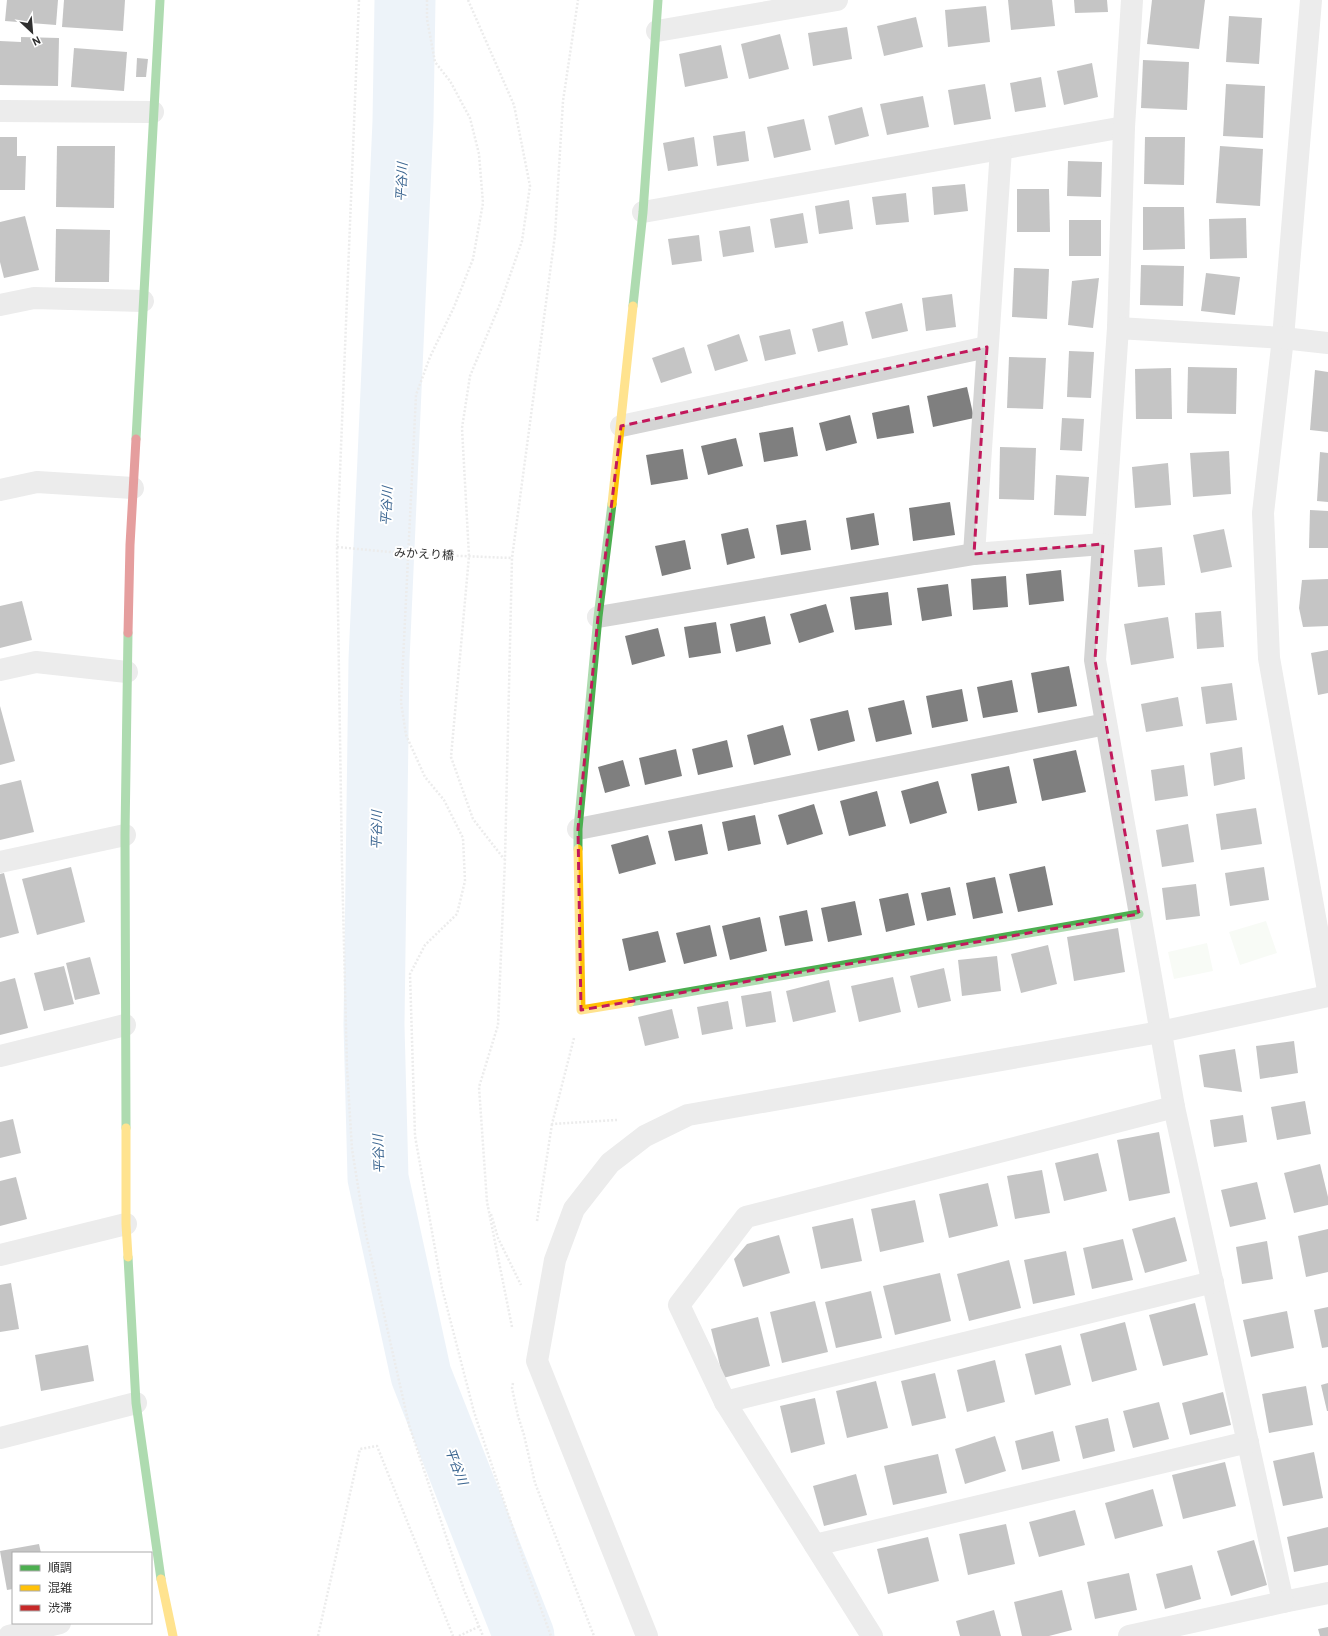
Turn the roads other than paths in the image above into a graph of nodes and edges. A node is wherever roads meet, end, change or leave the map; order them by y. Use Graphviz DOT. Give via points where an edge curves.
graph roads {
  1 [pos="160,0"];
  2 [pos="658,0"];
  3 [pos="838,0"];
  4 [pos="1132,0"];
  5 [pos="1311,0"];
  6 [pos="657,31"];
  7 [pos="0,111"];
  8 [pos="153,112"];
  9 [pos="1124,127"];
  10 [pos="1001,149"];
  11 [pos="643,212"];
  12 [pos="143,301"];
  13 [pos="0,305"];
  14 [pos="1118,328"];
  15 [pos="1283,338"];
  16 [pos="1328,343"];
  17 [pos="988,348"];
  18 [pos="621,426"];
  19 [pos="133,488"];
  20 [pos="0,490"];
  21 [pos="1103,544"];
  22 [pos="974,554"];
  23 [pos="598,617"];
  24 [pos="0,670"];
  25 [pos="127,672"];
  26 [pos="1106,724"];
  27 [pos="578,829"];
  28 [pos="125,835"];
  29 [pos="0,862"];
  30 [pos="1139,914"];
  31 [pos="1328,990"];
  32 [pos="1328,996"];
  33 [pos="125,1025"];
  34 [pos="1160,1032"];
  35 [pos="0,1056"];
  36 [pos="1174,1107"];
  37 [pos="126,1224"];
  38 [pos="0,1254"];
  39 [pos="1213,1282"];
  40 [pos="725,1402"];
  41 [pos="136,1403"];
  42 [pos="0,1438"];
  43 [pos="1248,1442"];
  44 [pos="815,1545"];
  45 [pos="1328,1593"];
  46 [pos="158,1599"];
  47 [pos="1283,1602"];
  48 [pos="58,1624"];
  49 [pos="38,1632"];
  50 [pos="9,1636"];
  51 [pos="173,1636"];
  52 [pos="647,1636"];
  53 [pos="872,1636"];
  54 [pos="1129,1636"];
  1 -- 8 [label="street"];
  2 -- 6 [label="street"];
  3 -- 6 [label="street"];
  4 -- 9 [label="street"];
  5 -- 15 [label="street"];
  6 -- 11 [label="street"];
  7 -- 8 [label="street"];
  8 -- 12 [label="street"];
  9 -- 10 [label="street"];
  9 -- 14 [label="street"];
  10 -- 11 [label="street"];
  10 -- 17 [label="street"];
  11 -- 18 [label="street"];
  12 -- 13 [label="street" via="34,298"];
  12 -- 19 [label="street"];
  14 -- 15 [label="street"];
  14 -- 21 [label="street"];
  15 -- 16 [label="street"];
  15 -- 31 [label="street" via="1263,513 1269,658"];
  17 -- 18 [label="street"];
  17 -- 22 [label="street"];
  18 -- 23 [label="street"];
  19 -- 20 [label="street" via="37,482"];
  19 -- 25 [label="street"];
  21 -- 22 [label="street"];
  21 -- 26 [label="street" via="1095,660"];
  22 -- 23 [label="street"];
  23 -- 27 [label="street"];
  24 -- 25 [label="street" via="36,662"];
  25 -- 28 [label="street"];
  26 -- 27 [label="street"];
  26 -- 30 [label="street"];
  27 -- 30 [label="street" via="581,1010"];
  28 -- 29 [label="street"];
  28 -- 33 [label="street"];
  30 -- 34 [label="street"];
  32 -- 34 [label="street"];
  33 -- 35 [label="street"];
  33 -- 37 [label="street"];
  34 -- 36 [label="street"];
  34 -- 52 [label="street" via="688,1115 644,1136 610,1163 574,1209 555,1260 537,1361"];
  36 -- 39 [label="street"];
  36 -- 40 [label="street" via="746,1217 679,1305"];
  37 -- 38 [label="street"];
  37 -- 41 [label="street"];
  39 -- 40 [label="street"];
  39 -- 43 [label="street"];
  40 -- 44 [label="street"];
  41 -- 42 [label="street"];
  41 -- 46 [label="street"];
  43 -- 44 [label="street"];
  43 -- 47 [label="street"];
  44 -- 53 [label="street"];
  45 -- 47 [label="street"];
  46 -- 51 [label="street"];
  47 -- 54 [label="street"];
  48 -- 49 [label="street"];
  49 -- 50 [label="street"];
}
